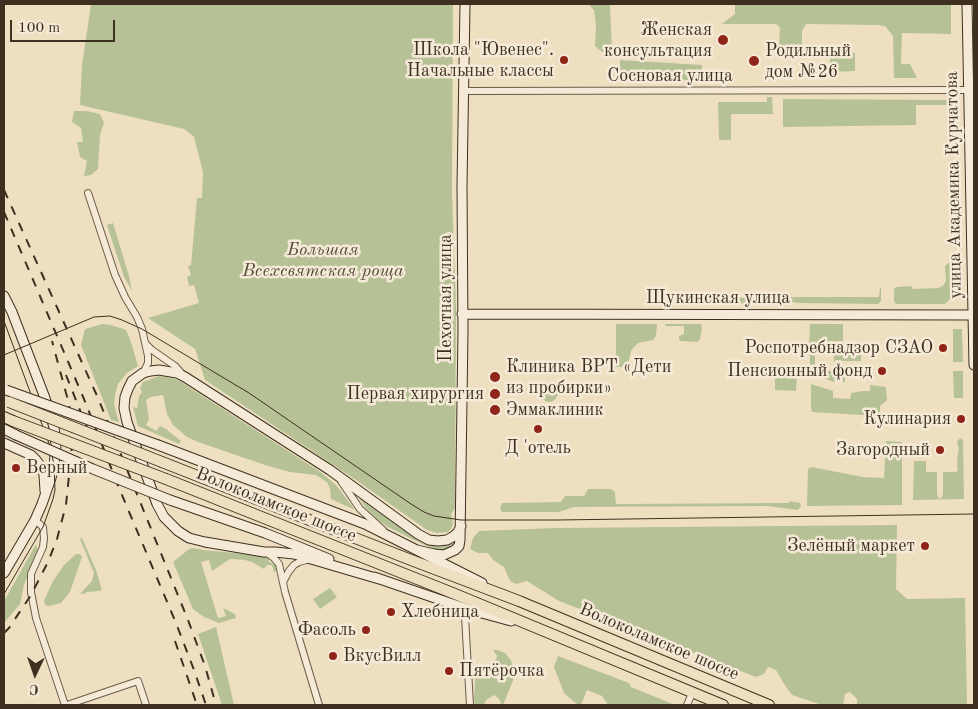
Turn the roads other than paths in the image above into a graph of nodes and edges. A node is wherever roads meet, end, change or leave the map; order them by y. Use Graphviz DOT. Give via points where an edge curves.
graph roads {
  1 [pos="465,4"];
  2 [pos="967,4"];
  3 [pos="968,90"];
  4 [pos="463,91"];
  5 [pos="88,193"];
  6 [pos="4,296"];
  7 [pos="462,314"];
  8 [pos="974,315"];
  9 [pos="145,343"];
  10 [pos="974,365"];
  11 [pos="143,373"];
  12 [pos="185,377"];
  13 [pos="6,395"];
  14 [pos="8,419"];
  15 [pos="4,429"];
  16 [pos="55,436"];
  17 [pos="4,444"];
  18 [pos="31,456"];
  19 [pos="330,470"];
  20 [pos="45,496"];
  21 [pos="35,520"];
  22 [pos="460,526"];
  23 [pos="389,536"];
  24 [pos="417,550"];
  25 [pos="264,552"];
  26 [pos="312,559"];
  27 [pos="4,573"];
  28 [pos="380,579"];
  29 [pos="283,583"];
  30 [pos="509,596"];
  31 [pos="467,609"];
  32 [pos="534,628"];
  33 [pos="694,694"];
  34 [pos="66,705"];
  35 [pos="146,705"];
  36 [pos="319,705"];
  37 [pos="470,705"];
  38 [pos="687,705"];
  39 [pos="716,705"];
  40 [pos="722,705"];
  41 [pos="769,705"];
  1 -- 4 [label="main road, Пехотная улица"];
  2 -- 3 [label="main road, улица Академика Курчатова"];
  3 -- 4 [label="street, Сосновая улица"];
  3 -- 8 [label="main road, улица Академика Курчатова"];
  4 -- 7 [label="main road, Пехотная улица"];
  5 -- 9 [label="street" via="115,275"];
  6 -- 16 [label="main road" via="45,398"];
  7 -- 8 [label="main road, Щукинская улица"];
  7 -- 22 [label="main road, Пехотная улица"];
  8 -- 10 [label="main road, улица Академика Курчатова"];
  9 -- 11 [label="street" via="148,363"];
  9 -- 12 [label="street"];
  11 -- 12 [label="main road" via="169,370"];
  11 -- 25 [label="main road" via="132,381 124,408 164,516 178,532 189,538"];
  12 -- 19 [label="main road"];
  13 -- 23 [label="main road, Волоколамское шоссе, bridge" via="158,446"];
  13 -- 30 [label="main road, Волоколамское шоссе, bridge" via="162,462"];
  14 -- 32 [label="main road, Волоколамское шоссе, bridge" via="166,479"];
  15 -- 28 [label="main road, Волоколамское шоссе, bridge" via="170,500 265,533"];
  16 -- 18 [label="main road" via="53,446 46,452"];
  16 -- 20 [label="main road" via="54,466"];
  17 -- 18 [label="main road"];
  18 -- 20 [label="main road" via="44,474"];
  19 -- 22 [label="main road" via="429,540 447,540 458,532"];
  19 -- 23 [label="street" via="360,509"];
  20 -- 21 [label="main road"];
  21 -- 27 [label="main road"];
  21 -- 34 [label="street" via="43,527 44,538 32,574 31,592 36,618"];
  22 -- 24 [label="main road, Пехотная улица" via="459,546 455,550 444,555"];
  23 -- 24 [label="main road, Волоколамское шоссе"];
  24 -- 30 [label="main road, Волоколамское шоссе"];
  25 -- 26 [label="main road"];
  25 -- 29 [label="street" via="277,561"];
  26 -- 28 [label="main road"];
  26 -- 29 [label="street" via="294,565"];
  28 -- 31 [label="main road, Волоколамское шоссе"];
  29 -- 36 [label="street"];
  30 -- 41 [label="main road, Волоколамское шоссе"];
  31 -- 32 [label="main road, Волоколамское шоссе"];
  31 -- 37 [label="street"];
  32 -- 33 [label="main road, Волоколамское шоссе"];
  33 -- 38 [label="street"];
  33 -- 39 [label="main road"];
  33 -- 40 [label="main road, Волоколамское шоссе"];
  34 -- 35 [label="street" via="138,681"];
}
